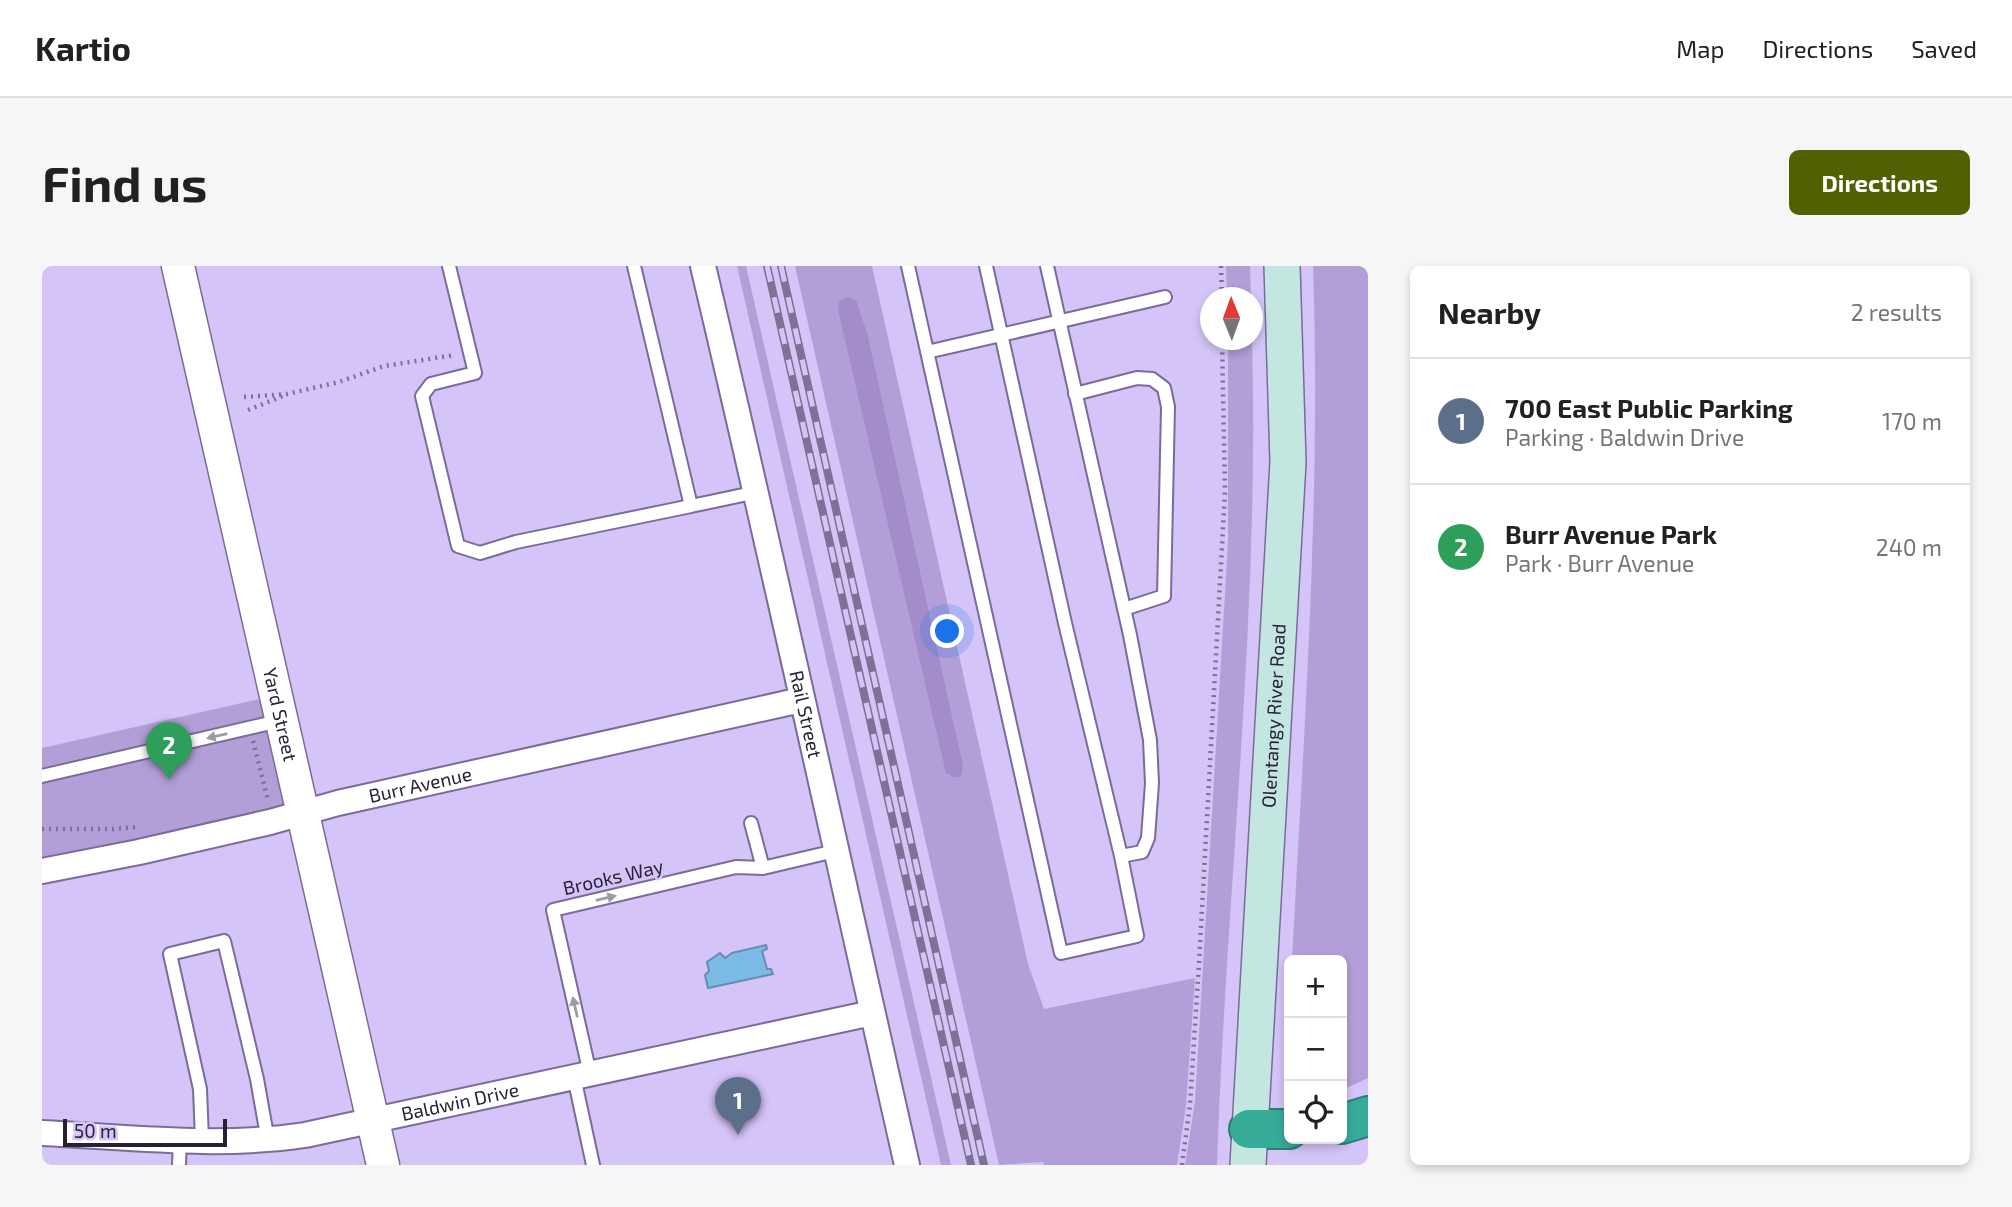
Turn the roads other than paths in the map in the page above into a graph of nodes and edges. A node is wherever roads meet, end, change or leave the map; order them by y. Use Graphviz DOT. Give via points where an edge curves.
graph roads {
  1 [pos="178,266"];
  2 [pos="449,266"];
  3 [pos="634,266"];
  4 [pos="703,266"];
  5 [pos="908,266"];
  6 [pos="986,266"];
  7 [pos="1046,266"];
  8 [pos="1282,266"];
  9 [pos="1165,297"];
  10 [pos="1059,321"];
  11 [pos="1001,334"];
  12 [pos="927,352"];
  13 [pos="1074,394"];
  14 [pos="757,492"];
  15 [pos="691,506"];
  16 [pos="1124,609"];
  17 [pos="802,700"];
  18 [pos="283,720"];
  19 [pos="42,776"];
  20 [pos="303,812"];
  21 [pos="751,822"];
  22 [pos="835,851"];
  23 [pos="1121,856"];
  24 [pos="763,868"];
  25 [pos="42,871"];
  26 [pos="872,1013"];
  27 [pos="582,1075"];
  28 [pos="1368,1116"];
  29 [pos="373,1120"];
  30 [pos="1347,1122"];
  31 [pos="1284,1131"];
  32 [pos="42,1133"];
  33 [pos="191,1140"];
  34 [pos="268,1141"];
  35 [pos="1249,1147"];
  36 [pos="179,1165"];
  37 [pos="383,1165"];
  38 [pos="593,1165"];
  39 [pos="907,1165"];
  1 -- 18 [label="street, Yard Street"];
  2 -- 15 [label="lane" via="475,373 431,384 422,396 458,545 480,553"];
  3 -- 15 [label="lane"];
  4 -- 14 [label="street, Rail Street"];
  5 -- 12 [label="lane"];
  6 -- 11 [label="lane"];
  7 -- 10 [label="lane"];
  8 -- 35 [label="main road, Olentangy River Road" via="1288,462"];
  9 -- 10 [label="lane"];
  10 -- 11 [label="lane"];
  10 -- 13 [label="lane"];
  11 -- 12 [label="lane"];
  11 -- 23 [label="lane"];
  12 -- 23 [label="lane" via="1061,953 1137,936"];
  13 -- 16 [label="lane"];
  13 -- 16 [label="lane" via="1137,378 1152,379 1164,388 1168,407 1164,596"];
  14 -- 15 [label="lane"];
  14 -- 17 [label="street, Rail Street"];
  16 -- 23 [label="lane" via="1148,729 1152,783 1148,838 1142,852"];
  17 -- 20 [label="street, Burr Avenue"];
  17 -- 22 [label="street, Rail Street"];
  18 -- 19 [label="lane, one-way"];
  18 -- 20 [label="street, Yard Street"];
  20 -- 25 [label="street, Burr Avenue" via="265,808 139,852"];
  20 -- 29 [label="street, Yard Street"];
  21 -- 24 [label="lane"];
  22 -- 24 [label="lane"];
  22 -- 26 [label="street, Rail Street"];
  27 -- 24 [label="lane, Brooks Way, one-way" via="553,911 736,867"];
  26 -- 27 [label="street, Baldwin Drive"];
  26 -- 39 [label="street, Rail Street"];
  27 -- 29 [label="street, Baldwin Drive"];
  27 -- 38 [label="lane"];
  28 -- 30 [label="highway"];
  29 -- 34 [label="street, Baldwin Drive"];
  29 -- 37 [label="street, Yard Street"];
  31 -- 35 [label="highway"];
  32 -- 33 [label="street, Baldwin Drive"];
  33 -- 34 [label="street, Baldwin Drive"];
  33 -- 34 [label="lane" via="200,1089 170,954 225,942"];
  33 -- 36 [label="lane"];
}
